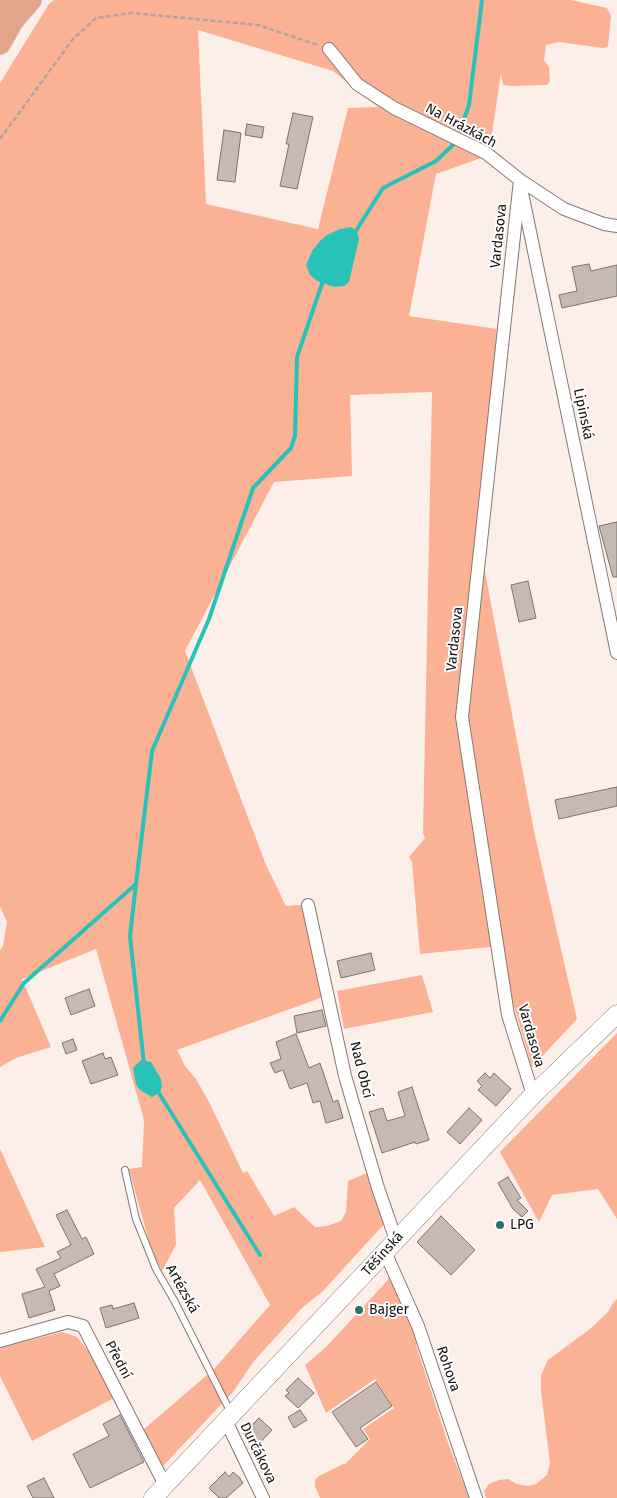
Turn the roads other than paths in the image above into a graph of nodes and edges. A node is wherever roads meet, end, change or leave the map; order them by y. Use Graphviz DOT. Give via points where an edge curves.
graph roads {
  1 [pos="8,0"];
  2 [pos="31,0"];
  3 [pos="0,19"];
  4 [pos="0,44"];
  5 [pos="329,49"];
  6 [pos="520,180"];
  7 [pos="617,226"];
  8 [pos="617,653"];
  9 [pos="308,905"];
  10 [pos="617,1014"];
  11 [pos="533,1095"];
  12 [pos="125,1170"];
  13 [pos="390,1246"];
  14 [pos="0,1341"];
  15 [pos="229,1418"];
  16 [pos="165,1485"];
  17 [pos="153,1498"];
  18 [pos="263,1498"];
  19 [pos="476,1498"];
  1 -- 3 [label="highway"];
  2 -- 4 [label="highway"];
  5 -- 6 [label="street, Na Hrázkách" via="357,84 394,108 486,153"];
  6 -- 7 [label="street, Na Hrázkách" via="564,209"];
  6 -- 8 [label="street, Lipinská"];
  6 -- 11 [label="street, Vardasova" via="462,717 508,1015"];
  9 -- 13 [label="street, Nad Obcí" via="345,1076 378,1188"];
  10 -- 11 [label="main road, Těšínská"];
  11 -- 13 [label="main road, Těšínská"];
  12 -- 15 [label="lane, Artézská" via="136,1219 156,1269 175,1302"];
  13 -- 15 [label="main road, Těšínská"];
  13 -- 19 [label="street, Rohova"];
  14 -- 16 [label="street, Přední" via="68,1322 83,1326"];
  15 -- 16 [label="main road, Těšínská"];
  15 -- 18 [label="street, Durčákova"];
  16 -- 17 [label="main road, Těšínská"];
}
